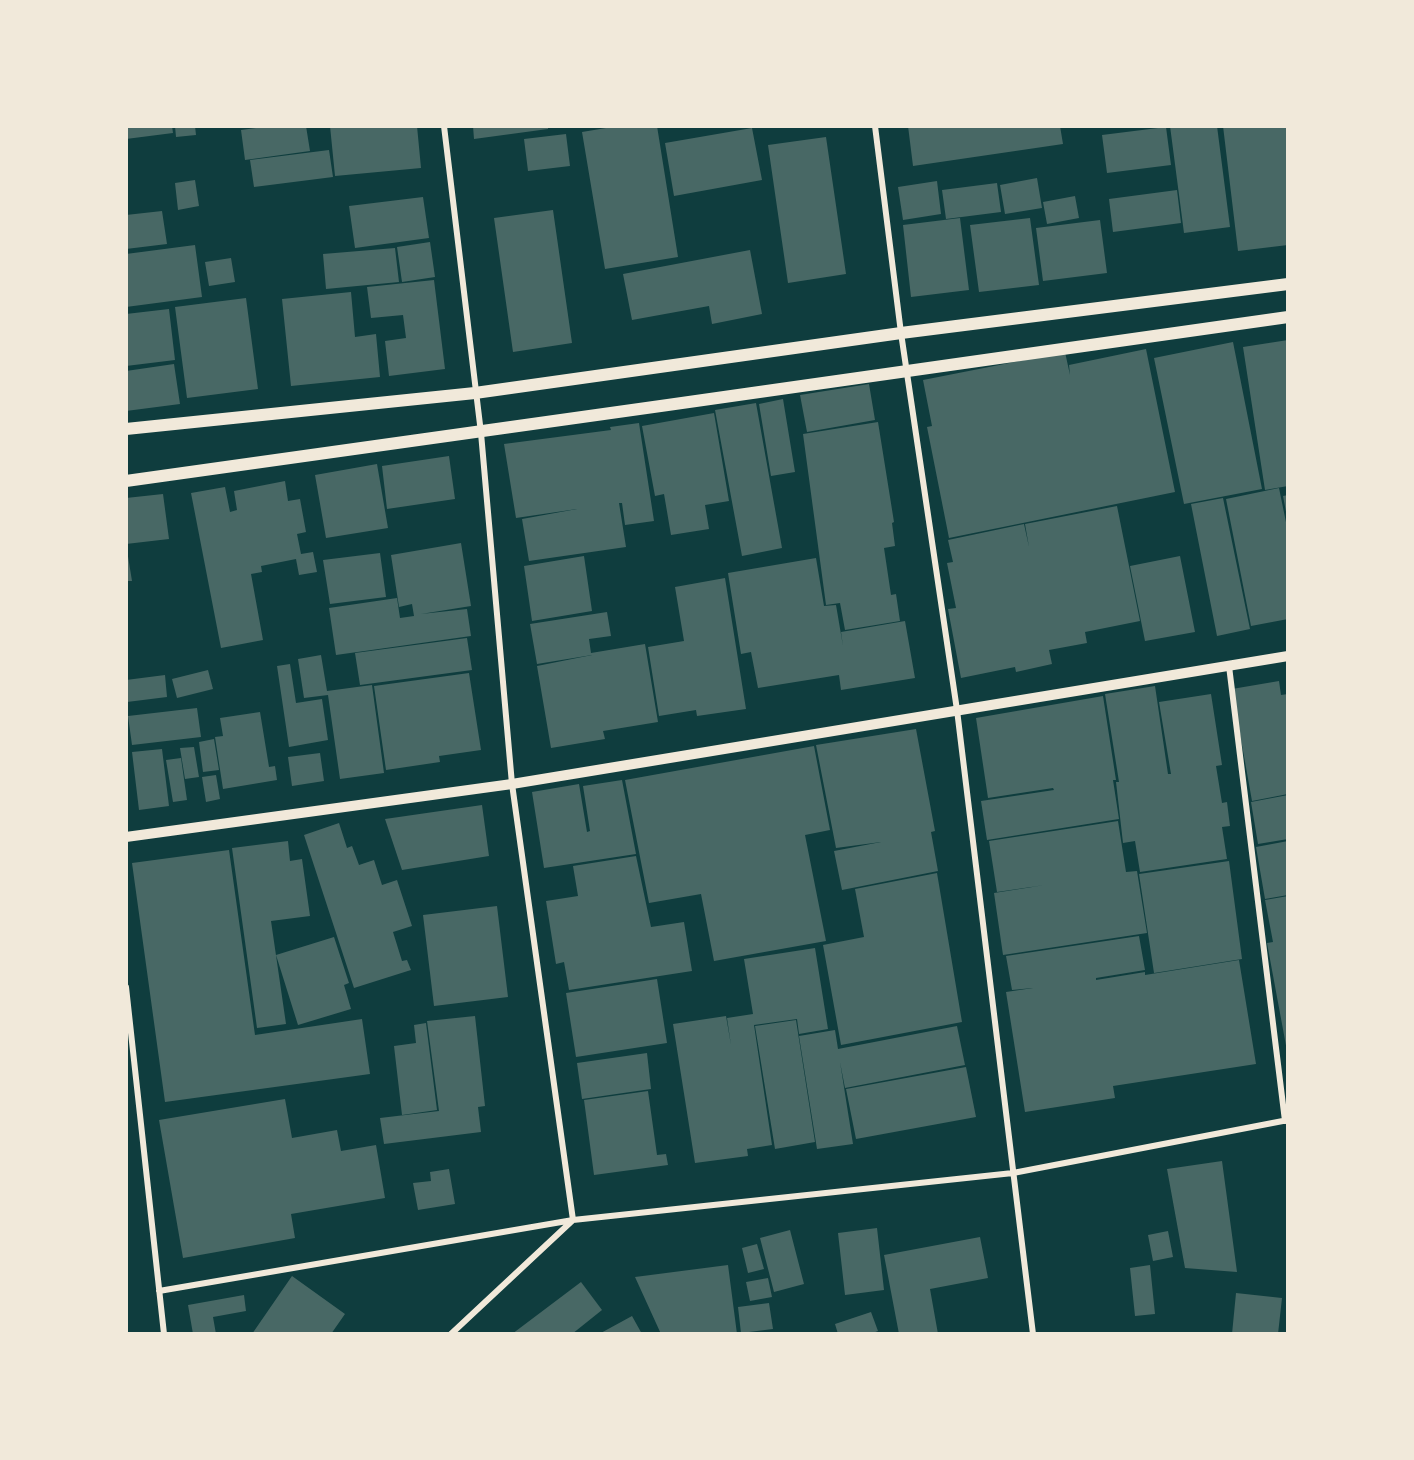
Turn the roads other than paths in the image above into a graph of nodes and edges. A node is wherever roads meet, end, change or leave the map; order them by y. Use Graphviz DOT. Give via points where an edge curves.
graph roads {
  1 [pos="444,126"];
  2 [pos="875,126"];
  3 [pos="1288,284"];
  4 [pos="1288,317"];
  5 [pos="901,333"];
  6 [pos="907,369"];
  7 [pos="476,393"];
  8 [pos="126,429"];
  9 [pos="481,434"];
  10 [pos="126,481"];
  11 [pos="1288,656"];
  12 [pos="1229,666"];
  13 [pos="957,710"];
  14 [pos="512,784"];
  15 [pos="126,837"];
  16 [pos="126,987"];
  17 [pos="1286,1120"];
  18 [pos="1013,1173"];
  19 [pos="573,1220"];
  20 [pos="159,1291"];
  21 [pos="164,1334"];
  22 [pos="451,1334"];
  23 [pos="1033,1334"];
  1 -- 7 [label="street"];
  2 -- 5 [label="street"];
  3 -- 5 [label="main road"];
  4 -- 6 [label="main road"];
  5 -- 6 [label="street"];
  5 -- 7 [label="main road"];
  6 -- 9 [label="main road"];
  6 -- 13 [label="street"];
  7 -- 8 [label="main road"];
  7 -- 9 [label="street"];
  9 -- 10 [label="main road"];
  9 -- 14 [label="street"];
  11 -- 12 [label="street"];
  12 -- 13 [label="street"];
  12 -- 17 [label="street"];
  13 -- 14 [label="street"];
  13 -- 18 [label="street"];
  14 -- 15 [label="street"];
  14 -- 19 [label="street"];
  16 -- 20 [label="street"];
  17 -- 18 [label="street"];
  18 -- 19 [label="street"];
  18 -- 23 [label="street"];
  19 -- 20 [label="street"];
  19 -- 22 [label="street"];
  20 -- 21 [label="street"];
}
